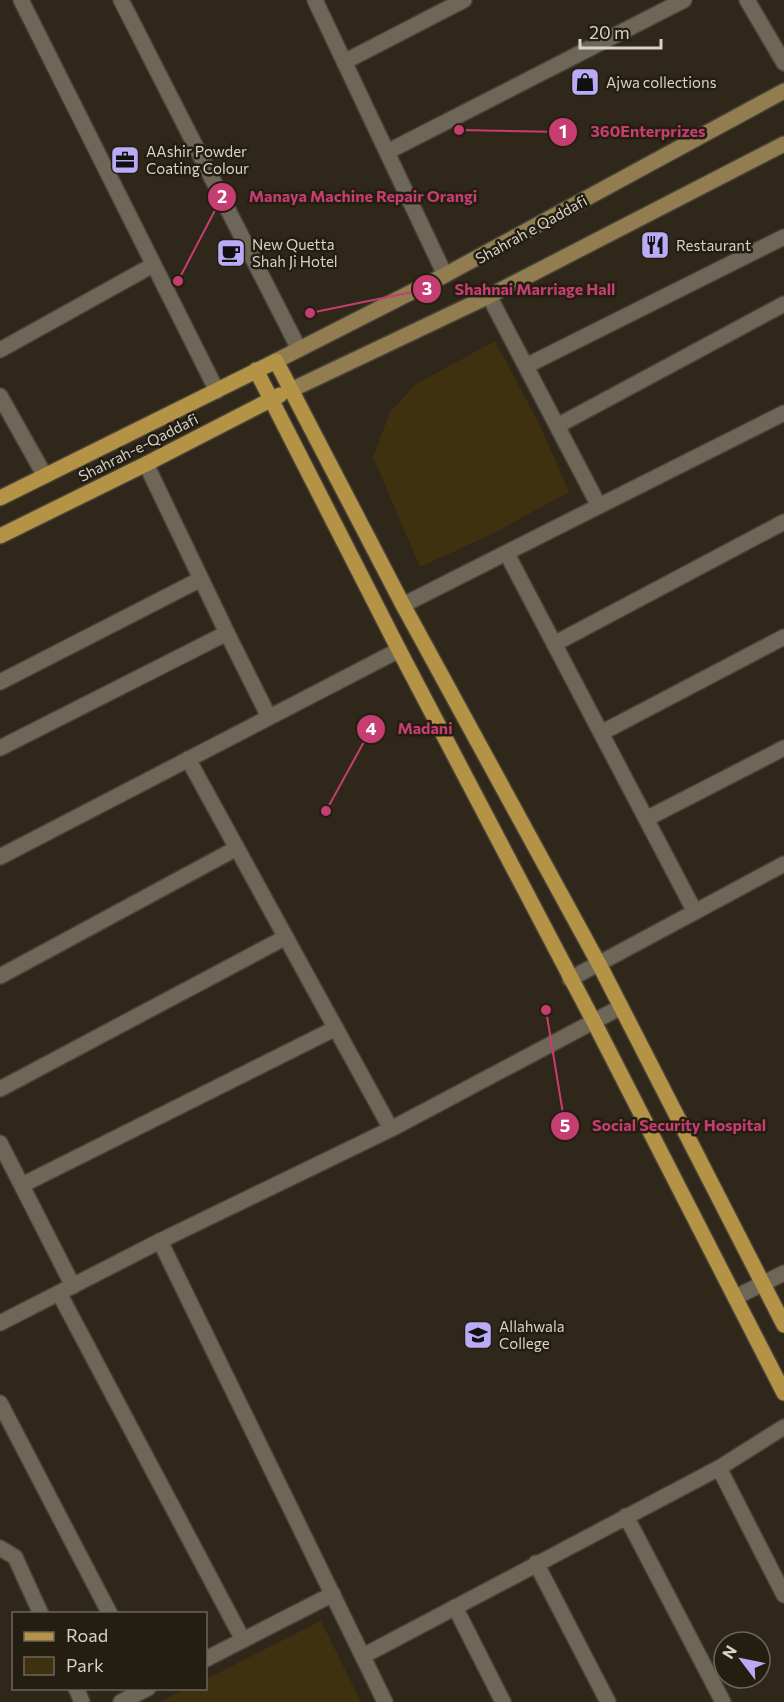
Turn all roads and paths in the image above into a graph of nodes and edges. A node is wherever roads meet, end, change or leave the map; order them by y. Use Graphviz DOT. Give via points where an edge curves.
graph roads {
  1 [pos="21,0"];
  2 [pos="120,0"];
  3 [pos="315,0"];
  4 [pos="464,0"];
  5 [pos="684,0"];
  6 [pos="747,0"];
  7 [pos="344,62"];
  8 [pos="784,63"];
  9 [pos="784,91"];
  10 [pos="784,144"];
  11 [pos="387,152"];
  12 [pos="784,237"];
  13 [pos="153,265"];
  14 [pos="445,275"];
  15 [pos="489,296"];
  16 [pos="784,304"];
  17 [pos="299,349"];
  18 [pos="0,350"];
  19 [pos="276,361"];
  20 [pos="526,366"];
  21 [pos="255,370"];
  22 [pos="291,390"];
  23 [pos="217,391"];
  24 [pos="0,396"];
  25 [pos="271,399"];
  26 [pos="784,413"];
  27 [pos="557,426"];
  28 [pos="146,464"];
  29 [pos="45,476"];
  30 [pos="0,498"];
  31 [pos="599,506"];
  32 [pos="784,522"];
  33 [pos="0,536"];
  34 [pos="507,554"];
  35 [pos="201,579"];
  36 [pos="403,605"];
  37 [pos="227,633"];
  38 [pos="784,637"];
  39 [pos="554,644"];
  40 [pos="399,650"];
  41 [pos="0,682"];
  42 [pos="269,717"];
  43 [pos="601,733"];
  44 [pos="0,748"];
  45 [pos="784,748"];
  46 [pos="188,759"];
  47 [pos="646,819"];
  48 [pos="237,848"];
  49 [pos="0,856"];
  50 [pos="784,864"];
  51 [pos="695,912"];
  52 [pos="286,937"];
  53 [pos="599,964"];
  54 [pos="0,976"];
  55 [pos="570,979"];
  56 [pos="621,1006"];
  57 [pos="594,1022"];
  58 [pos="336,1028"];
  59 [pos="0,1089"];
  60 [pos="391,1129"];
  61 [pos="0,1143"];
  62 [pos="22,1185"];
  63 [pos="160,1241"];
  64 [pos="784,1273"];
  65 [pos="763,1284"];
  66 [pos="74,1286"];
  67 [pos="59,1293"];
  68 [pos="736,1297"];
  69 [pos="0,1323"];
  70 [pos="784,1325"];
  71 [pos="784,1393"];
  72 [pos="0,1403"];
  73 [pos="784,1427"];
  74 [pos="719,1468"];
  75 [pos="626,1516"];
  76 [pos="0,1548"];
  77 [pos="536,1563"];
  78 [pos="333,1594"];
  79 [pos="784,1595"];
  80 [pos="455,1607"];
  81 [pos="40,1612"];
  82 [pos="109,1612"];
  83 [pos="243,1640"];
  84 [pos="363,1656"];
  85 [pos="207,1658"];
  86 [pos="145,1690"];
  87 [pos="121,1702"];
  88 [pos="385,1702"];
  89 [pos="503,1702"];
  90 [pos="608,1702"];
  91 [pos="723,1702"];
  1 -- 13 [label="street"];
  2 -- 17 [label="street"];
  3 -- 7 [label="street"];
  4 -- 7 [label="street"];
  5 -- 11 [label="street"];
  6 -- 8 [label="street"];
  7 -- 11 [label="street"];
  9 -- 14 [label="main road, Shahrah e Qaddafi"];
  10 -- 15 [label="main road"];
  11 -- 14 [label="street"];
  12 -- 20 [label="street"];
  13 -- 18 [label="street"];
  13 -- 23 [label="street"];
  14 -- 17 [label="main road, Shahrah e Qaddafi"];
  15 -- 20 [label="street"];
  15 -- 22 [label="main road"];
  16 -- 27 [label="street"];
  17 -- 19 [label="main road, Shahrah e Qaddafi"];
  19 -- 21 [label="main road, Shahrah-e-Qaddafi"];
  19 -- 22 [label="main road"];
  20 -- 27 [label="street"];
  21 -- 23 [label="main road, Shahrah-e-Qaddafi"];
  21 -- 25 [label="main road"];
  22 -- 25 [label="main road, Shahrah-e-Qaddafi"];
  22 -- 36 [label="main road"];
  23 -- 29 [label="main road, Shahrah-e-Qaddafi"];
  24 -- 29 [label="street"];
  25 -- 28 [label="main road, Shahrah-e-Qaddafi"];
  25 -- 40 [label="main road"];
  26 -- 31 [label="street"];
  27 -- 31 [label="street"];
  28 -- 33 [label="main road, Shahrah-e-Qaddafi"];
  28 -- 35 [label="street"];
  29 -- 30 [label="main road, Shahrah-e-Qaddafi"];
  31 -- 34 [label="street"];
  32 -- 39 [label="street"];
  34 -- 36 [label="street"];
  34 -- 39 [label="street"];
  35 -- 37 [label="street"];
  35 -- 41 [label="street"];
  36 -- 53 [label="main road"];
  37 -- 42 [label="street"];
  37 -- 44 [label="street"];
  38 -- 43 [label="street"];
  39 -- 43 [label="street"];
  40 -- 42 [label="street"];
  40 -- 55 [label="main road"];
  42 -- 46 [label="street"];
  43 -- 47 [label="street"];
  45 -- 47 [label="street"];
  46 -- 48 [label="street"];
  46 -- 49 [label="street"];
  47 -- 51 [label="street"];
  48 -- 52 [label="street"];
  48 -- 54 [label="street"];
  50 -- 51 [label="street"];
  51 -- 53 [label="street"];
  52 -- 58 [label="street"];
  52 -- 59 [label="street"];
  53 -- 55 [label="street"];
  53 -- 56 [label="main road"];
  55 -- 57 [label="main road"];
  56 -- 57 [label="street"];
  56 -- 65 [label="main road"];
  57 -- 60 [label="street"];
  57 -- 68 [label="main road"];
  58 -- 60 [label="street"];
  58 -- 62 [label="street"];
  60 -- 63 [label="street"];
  61 -- 62 [label="street"];
  62 -- 66 [label="street"];
  63 -- 66 [label="street"];
  63 -- 78 [label="street"];
  64 -- 65 [label="street"];
  65 -- 68 [label="street"];
  65 -- 70 [label="main road"];
  66 -- 67 [label="street"];
  67 -- 69 [label="street"];
  67 -- 83 [label="street"];
  68 -- 71 [label="main road"];
  72 -- 82 [label="street"];
  73 -- 74 [label="street"];
  74 -- 75 [label="street"];
  74 -- 79 [label="street"];
  75 -- 77 [label="street"];
  75 -- 91 [label="street"];
  76 -- 81 [label="street" via="15,1557"];
  77 -- 80 [label="street"];
  77 -- 90 [label="street"];
  78 -- 83 [label="street"];
  78 -- 84 [label="street"];
  80 -- 84 [label="street"];
  80 -- 89 [label="street"];
  83 -- 85 [label="street"];
  84 -- 88 [label="street"];
  86 -- 87 [label="street"];
}
